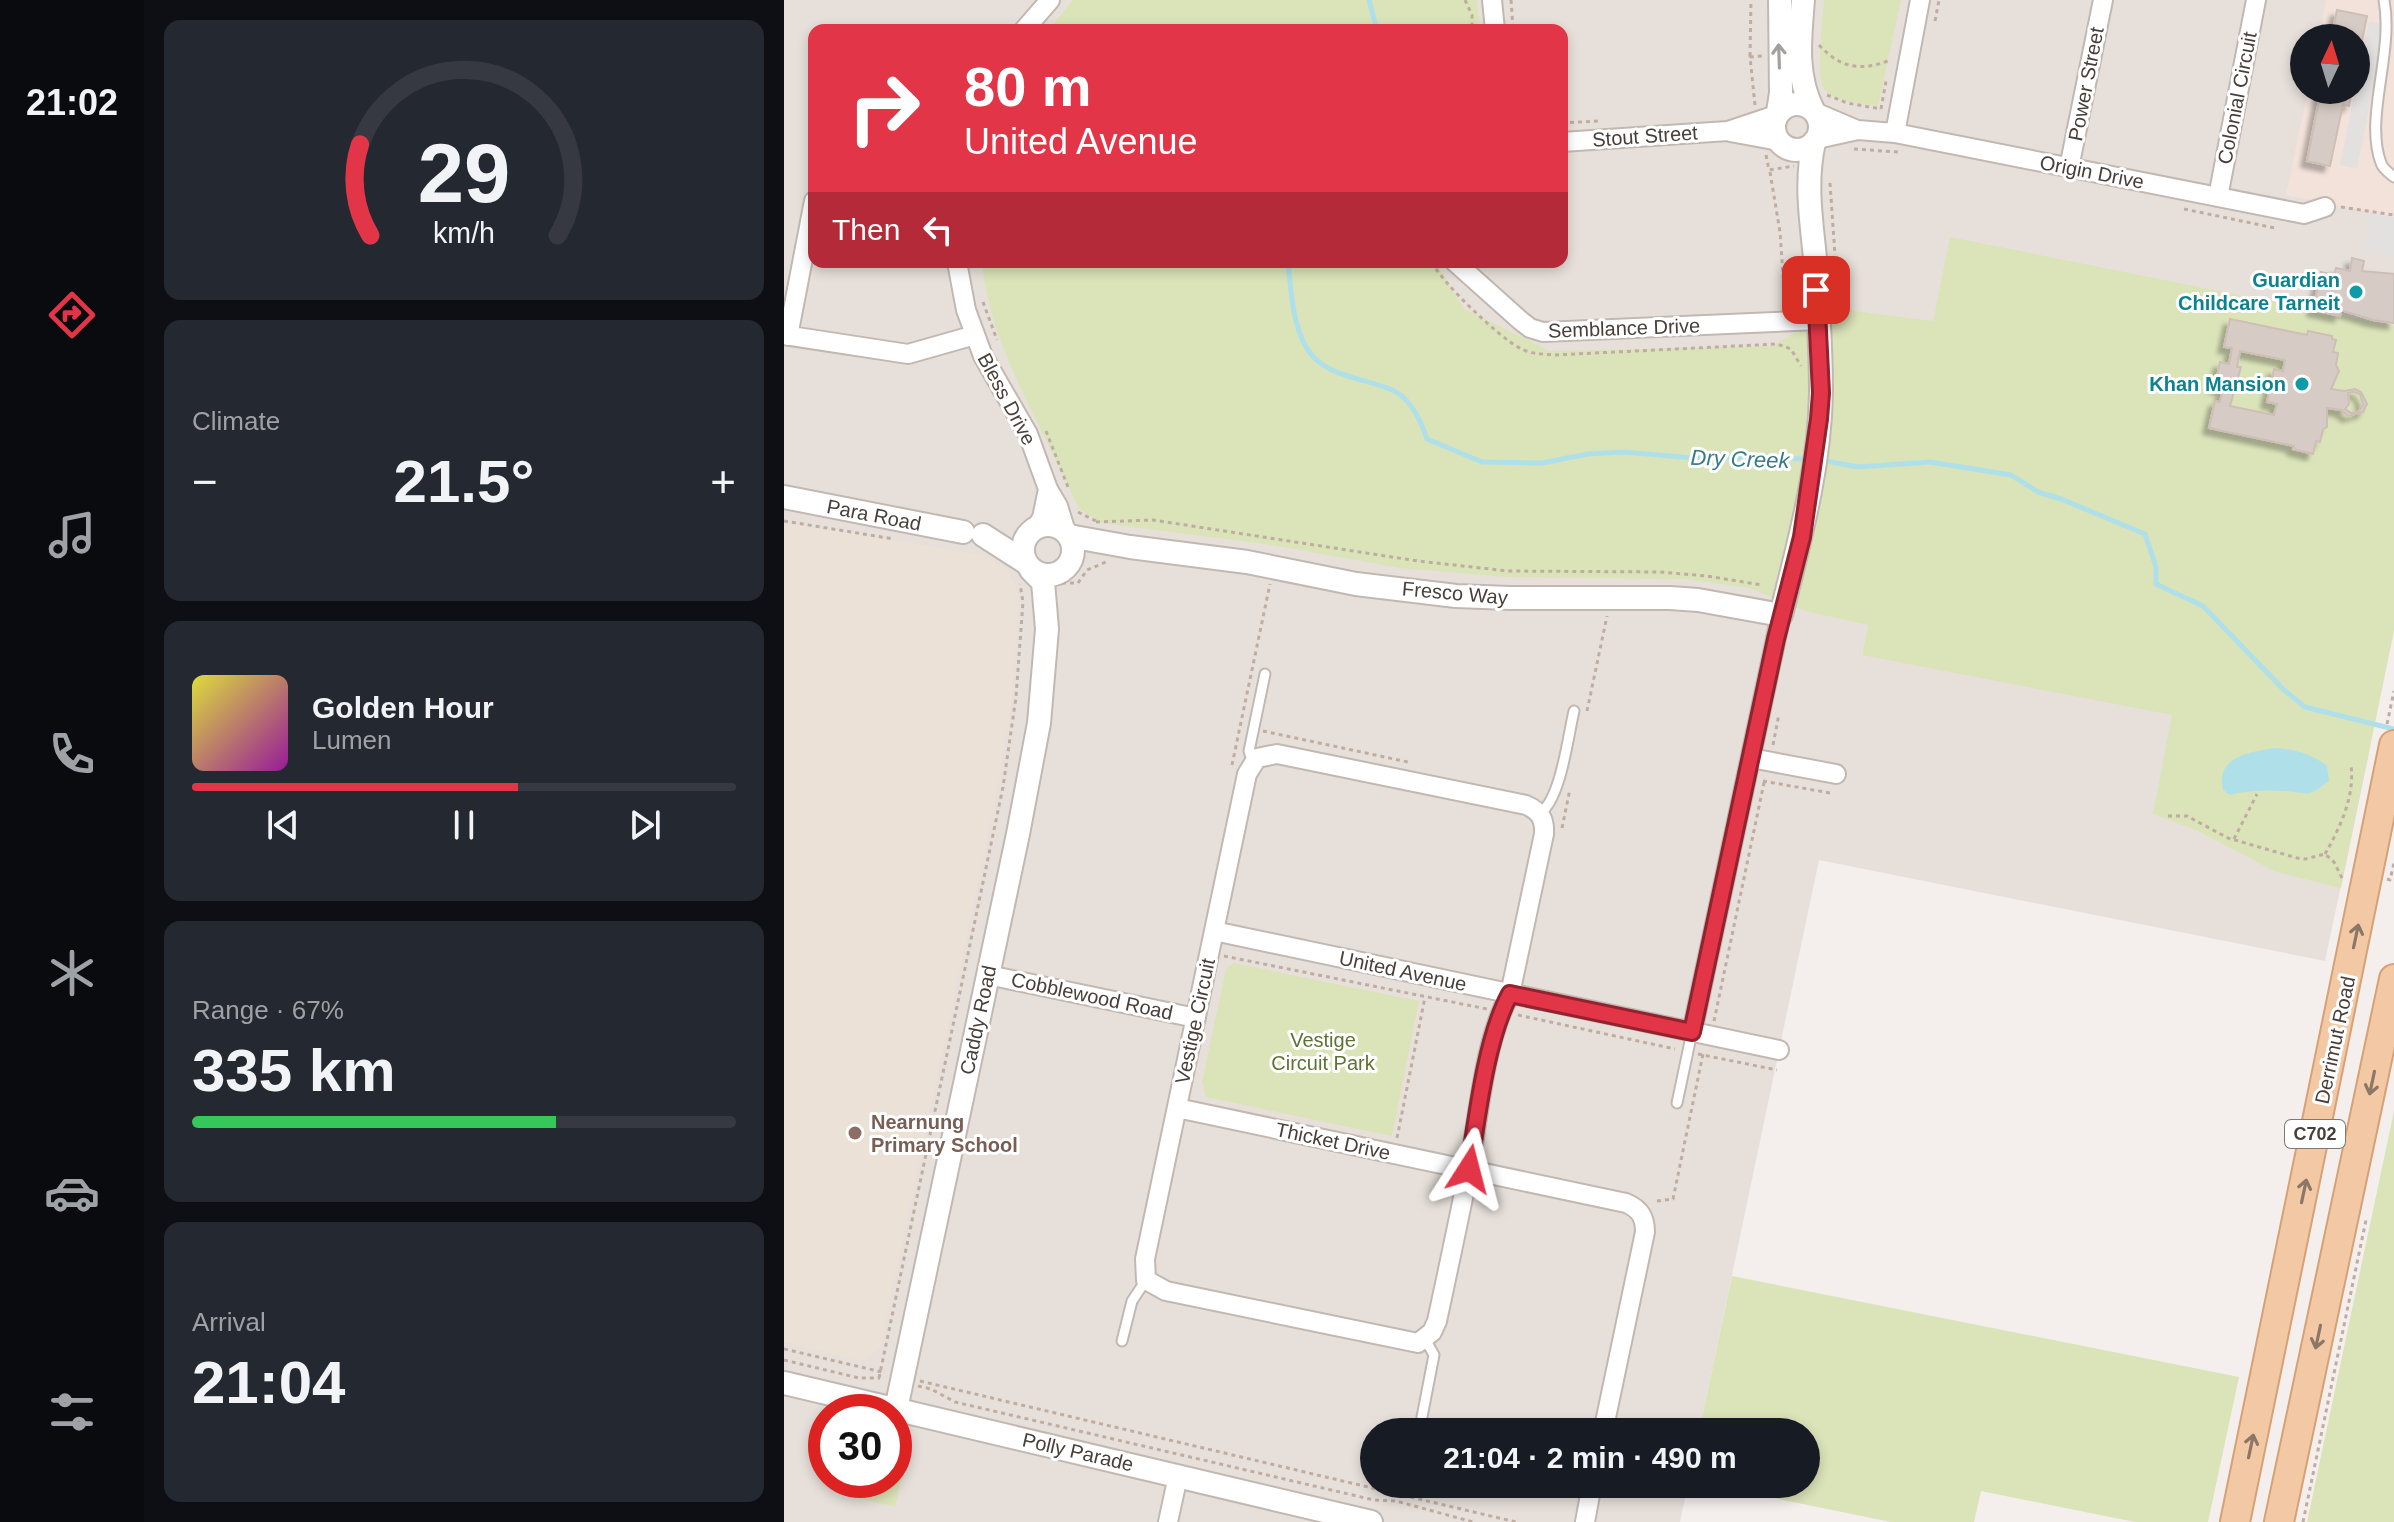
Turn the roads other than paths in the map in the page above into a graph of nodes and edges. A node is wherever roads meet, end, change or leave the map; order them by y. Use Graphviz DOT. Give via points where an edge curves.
graph roads {
  1 [pos="1050,0"];
  2 [pos="1492,0"];
  3 [pos="1780,0"];
  4 [pos="1803,0"];
  5 [pos="1920,0"];
  6 [pos="2103,0"];
  7 [pos="2256,0"];
  8 [pos="2388,2"];
  9 [pos="1029,24"];
  10 [pos="1494,24"];
  11 [pos="1814,111"];
  12 [pos="1777,114"];
  13 [pos="1858,130"];
  14 [pos="1728,131"];
  15 [pos="1895,133"];
  16 [pos="1815,140"];
  17 [pos="1568,142"];
  18 [pos="1781,143"];
  19 [pos="2069,168"];
  20 [pos="2394,177"];
  21 [pos="1807,188"];
  22 [pos="2218,197"];
  23 [pos="2325,207"];
  24 [pos="808,230"];
  25 [pos="958,268"];
  26 [pos="1462,268"];
  27 [pos="1818,320"];
  28 [pos="786,335"];
  29 [pos="975,335"];
  30 [pos="1048,489"];
  31 [pos="784,497"];
  32 [pos="1034,528"];
  33 [pos="973,533"];
  34 [pos="1068,534"];
  35 [pos="1094,546"];
  36 [pos="1025,570"];
  37 [pos="1070,573"];
  38 [pos="1781,615"];
  39 [pos="1047,629"];
  40 [pos="1265,674"];
  41 [pos="1574,711"];
  42 [pos="2390,737"];
  43 [pos="1764,755"];
  44 [pos="1253,763"];
  45 [pos="1836,774"];
  46 [pos="1540,813"];
  47 [pos="1214,931"];
  48 [pos="988,975"];
  49 [pos="2394,979"];
  50 [pos="1519,1002"];
  51 [pos="1196,1018"];
  52 [pos="1706,1029"];
  53 [pos="1779,1050"];
  54 [pos="1677,1103"];
  55 [pos="1177,1108"];
  56 [pos="1469,1169"];
  57 [pos="1146,1280"];
  58 [pos="1425,1339"];
  59 [pos="1122,1341"];
  60 [pos="784,1383"];
  61 [pos="831,1394"];
  62 [pos="895,1394"];
  63 [pos="912,1413"];
  64 [pos="1422,1417"];
  65 [pos="1606,1418"];
  66 [pos="1178,1476"];
  67 [pos="1589,1498"];
  68 [pos="1356,1520"];
  69 [pos="1168,1522"];
  70 [pos="1585,1522"];
  71 [pos="2235,1522"];
  72 [pos="2279,1522"];
  1 -- 9 [label="street"];
  2 -- 10 [label="street"];
  12 -- 3 [label="street, one-way"];
  4 -- 11 [label="street" via="1800,73"];
  5 -- 15 [label="street"];
  6 -- 19 [label="street, Power Street"];
  7 -- 22 [label="street, Colonial Circuit"];
  8 -- 20 [label="lane" via="2374,128 2382,166"];
  11 -- 12 [label="street" via="1795,103"];
  11 -- 13 [label="street, Origin Drive"];
  11 -- 16 [label="street" via="1820,123"];
  12 -- 14 [label="street, Stout Street"];
  12 -- 18 [label="street" via="1773,126"];
  13 -- 15 [label="street, Origin Drive"];
  13 -- 16 [label="street, Origin Drive"];
  14 -- 17 [label="street, Stout Street"];
  14 -- 18 [label="street, Stout Street"];
  15 -- 19 [label="street, Origin Drive"];
  16 -- 18 [label="street" via="1799,150"];
  16 -- 21 [label="street"];
  18 -- 21 [label="street"];
  19 -- 22 [label="street, Origin Drive"];
  21 -- 27 [label="street"];
  22 -- 23 [label="street, Origin Drive" via="2304,214"];
  24 -- 28 [label="street"];
  25 -- 29 [label="street, Bless Drive"];
  26 -- 27 [label="street, Semblance Drive" via="1521,321 1543,332"];
  27 -- 38 [label="street" via="1819,419 1802,537"];
  28 -- 29 [label="street" via="908,354"];
  29 -- 30 [label="street, Bless Drive" via="988,368 1028,434"];
  30 -- 32 [label="street" via="1042,518"];
  30 -- 34 [label="street, Bless Drive"];
  31 -- 33 [label="street, Para Road"];
  32 -- 33 [label="street" via="1004,536"];
  32 -- 34 [label="street" via="1052,525"];
  32 -- 36 [label="street" via="1023,545"];
  33 -- 36 [label="street"];
  34 -- 35 [label="street, Fresco Way"];
  34 -- 37 [label="street" via="1073,550"];
  35 -- 37 [label="street, Fresco Way"];
  35 -- 38 [label="street, Fresco Way" via="1456,596 1698,600"];
  36 -- 37 [label="street"];
  36 -- 39 [label="street, Caddy Road" via="1043,582"];
  37 -- 39 [label="street, Caddy Road"];
  38 -- 43 [label="street"];
  39 -- 48 [label="street, Caddy Road" via="1039,723"];
  40 -- 44 [label="lane, Vestige Circuit" via="1249,751"];
  41 -- 46 [label="lane" via="1554,794"];
  71 -- 42 [label="main road, Derrimut Road / C702, one-way"];
  43 -- 45 [label="street"];
  43 -- 52 [label="street"];
  44 -- 46 [label="street" via="1277,754 1526,805"];
  44 -- 47 [label="street, Vestige Circuit"];
  46 -- 50 [label="street" via="1544,834"];
  47 -- 50 [label="street, United Avenue"];
  47 -- 51 [label="street, Vestige Circuit"];
  48 -- 51 [label="street, Cobblewood Road"];
  48 -- 62 [label="street, Caddy Road" via="894,1379"];
  49 -- 72 [label="main road, C702, one-way"];
  50 -- 52 [label="street, United Avenue"];
  50 -- 56 [label="street" via="1500,1011"];
  51 -- 55 [label="street, Vestige Circuit"];
  52 -- 53 [label="street, United Avenue"];
  52 -- 54 [label="lane"];
  55 -- 56 [label="street, Thicket Drive"];
  55 -- 57 [label="street, Vestige Circuit" via="1145,1259"];
  56 -- 58 [label="street" via="1437,1321"];
  56 -- 65 [label="street, Thicket Drive" via="1626,1203 1641,1213 1645,1232"];
  57 -- 58 [label="street" via="1181,1294 1407,1341"];
  57 -- 59 [label="lane, Vestige Circuit" via="1132,1301"];
  58 -- 64 [label="lane" via="1434,1355"];
  60 -- 61 [label="street, Polly Parade"];
  63 -- 66 [label="street, Polly Parade"];
  66 -- 68 [label="street, Polly Parade"];
  66 -- 69 [label="street"];
  67 -- 70 [label="street"];
}
